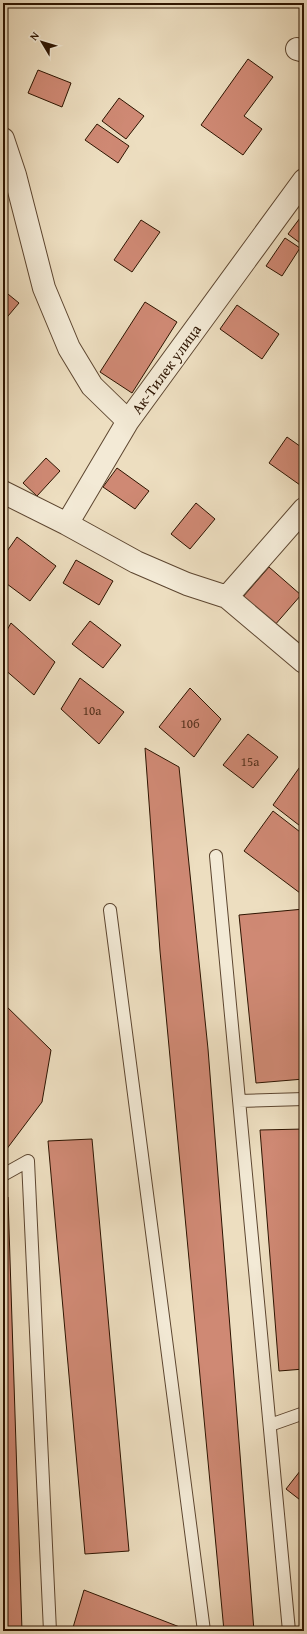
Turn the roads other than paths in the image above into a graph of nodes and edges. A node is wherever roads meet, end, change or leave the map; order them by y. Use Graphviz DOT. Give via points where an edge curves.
graph roads {
  1 [pos="3,139"];
  2 [pos="304,180"];
  3 [pos="128,421"];
  4 [pos="3,492"];
  5 [pos="304,509"];
  6 [pos="66,524"];
  7 [pos="227,597"];
  8 [pos="304,662"];
  9 [pos="216,856"];
  10 [pos="110,910"];
  11 [pos="304,1099"];
  12 [pos="239,1101"];
  13 [pos="3,1174"];
  14 [pos="304,1412"];
  15 [pos="270,1425"];
  16 [pos="50,1631"];
  17 [pos="204,1631"];
  18 [pos="289,1631"];
  1 -- 3 [label="street, Ак-Тилек улица" via="15,175 44,288 68,348 92,386"];
  2 -- 3 [label="street, Ак-Тилек улица"];
  3 -- 6 [label="street"];
  4 -- 6 [label="street"];
  5 -- 7 [label="street"];
  6 -- 7 [label="street" via="136,562 187,584"];
  7 -- 8 [label="street"];
  9 -- 12 [label="lane"];
  10 -- 17 [label="lane"];
  11 -- 12 [label="lane"];
  12 -- 15 [label="lane"];
  13 -- 16 [label="lane" via="28,1161"];
  14 -- 15 [label="lane"];
  15 -- 18 [label="lane"];
}
